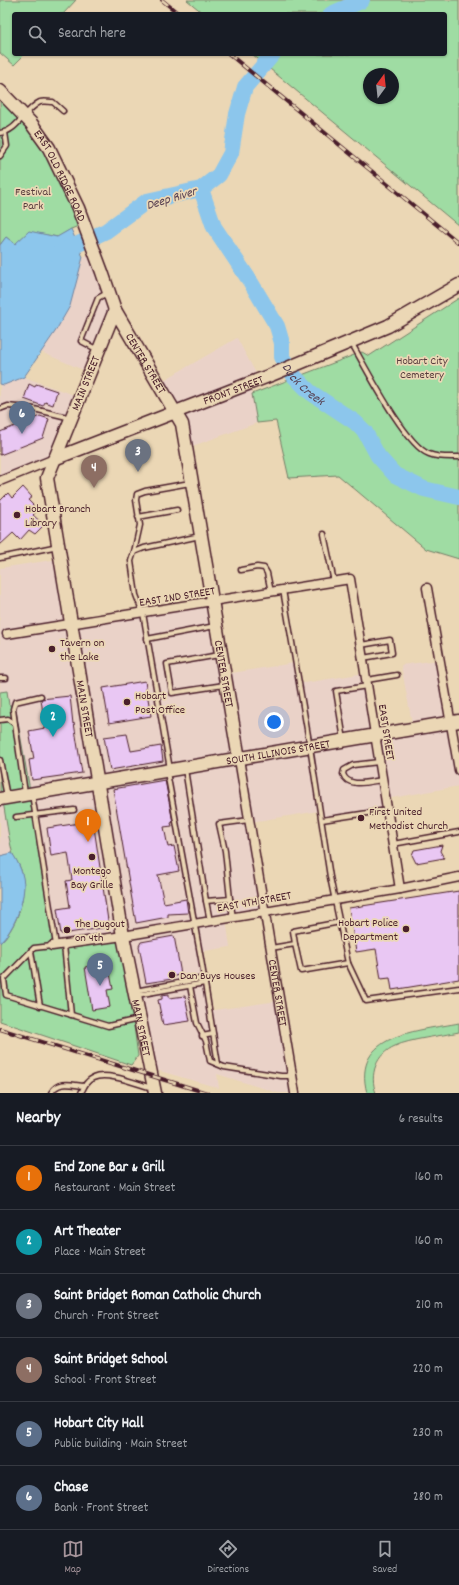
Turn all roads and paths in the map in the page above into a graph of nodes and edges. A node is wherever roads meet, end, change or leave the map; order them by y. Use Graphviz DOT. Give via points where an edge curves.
graph roads {
  1 [pos="0,91"];
  2 [pos="63,111"];
  3 [pos="24,115"];
  4 [pos="5,132"];
  5 [pos="0,133"];
  6 [pos="0,156"];
  7 [pos="102,272"];
  8 [pos="459,285"];
  9 [pos="109,292"];
  10 [pos="115,310"];
  11 [pos="351,342"];
  12 [pos="99,350"];
  13 [pos="0,409"];
  14 [pos="175,413"];
  15 [pos="71,418"];
  16 [pos="459,457"];
  17 [pos="54,459"];
  18 [pos="0,480"];
  19 [pos="192,483"];
  20 [pos="177,510"];
  21 [pos="138,517"];
  22 [pos="324,534"];
  23 [pos="202,536"];
  24 [pos="58,546"];
  25 [pos="134,552"];
  26 [pos="0,558"];
  27 [pos="241,570"];
  28 [pos="350,579"];
  29 [pos="334,582"];
  30 [pos="427,588"];
  31 [pos="283,590"];
  32 [pos="271,592"];
  33 [pos="213,602"];
  34 [pos="143,613"];
  35 [pos="72,625"];
  36 [pos="217,626"];
  37 [pos="4,634"];
  38 [pos="147,639"];
  39 [pos="361,645"];
  40 [pos="222,654"];
  41 [pos="363,658"];
  42 [pos="398,675"];
  43 [pos="0,678"];
  44 [pos="6,678"];
  45 [pos="367,683"];
  46 [pos="227,685"];
  47 [pos="41,696"];
  48 [pos="0,720"];
  49 [pos="455,722"];
  50 [pos="15,724"];
  51 [pos="375,736"];
  52 [pos="344,741"];
  53 [pos="310,747"];
  54 [pos="239,759"];
  55 [pos="0,760"];
  56 [pos="380,762"];
  57 [pos="184,768"];
  58 [pos="459,770"];
  59 [pos="169,771"];
  60 [pos="382,780"];
  61 [pos="98,783"];
  62 [pos="28,795"];
  63 [pos="4,799"];
  64 [pos="74,810"];
  65 [pos="387,810"];
  66 [pos="35,814"];
  67 [pos="16,818"];
  68 [pos="249,820"];
  69 [pos="322,820"];
  70 [pos="459,832"];
  71 [pos="393,844"];
  72 [pos="459,877"];
  73 [pos="400,889"];
  74 [pos="230,899"];
  75 [pos="334,899"];
  76 [pos="206,901"];
  77 [pos="265,912"];
  78 [pos="233,918"];
  79 [pos="210,921"];
  80 [pos="340,922"];
  81 [pos="195,924"];
  82 [pos="123,936"];
  83 [pos="295,944"];
  84 [pos="57,945"];
  85 [pos="271,948"];
  86 [pos="31,951"];
  87 [pos="348,963"];
  88 [pos="205,978"];
  89 [pos="205,983"];
  90 [pos="190,986"];
  91 [pos="459,988"];
  92 [pos="135,993"];
  93 [pos="40,1006"];
  94 [pos="71,1015"];
  95 [pos="141,1019"];
  96 [pos="213,1034"];
  97 [pos="202,1036"];
  98 [pos="218,1064"];
  99 [pos="292,1076"];
  100 [pos="84,1086"];
  101 [pos="155,1091"];
  102 [pos="51,1093"];
  103 [pos="81,1093"];
  104 [pos="295,1093"];
  1 -- 3 [label="street, EAST OLD RIDGE ROAD"];
  2 -- 3 [label="lane" via="53,102 41,102"];
  3 -- 4 [label="lane" via="11,130"];
  3 -- 7 [label="street, EAST OLD RIDGE ROAD" via="49,148 78,208"];
  4 -- 5 [label="lane"];
  4 -- 6 [label="lane" via="7,146"];
  7 -- 9 [label="street, CENTER STREET"];
  8 -- 11 [label="street, FRONT STREET" via="388,326"];
  9 -- 10 [label="street, CENTER STREET"];
  9 -- 12 [label="lane" via="98,298 82,341"];
  10 -- 12 [label="street, MAIN STREET"];
  10 -- 14 [label="street, CENTER STREET"];
  11 -- 14 [label="street, FRONT STREET"];
  11 -- 16 [label="lane" via="395,416 415,444 428,454"];
  12 -- 15 [label="street, MAIN STREET"];
  13 -- 15 [label="lane" via="8,406 34,409"];
  14 -- 17 [label="street, FRONT STREET"];
  14 -- 19 [label="street, CENTER STREET" via="182,424"];
  15 -- 17 [label="street, MAIN STREET"];
  17 -- 18 [label="street, FRONT STREET"];
  17 -- 24 [label="street, MAIN STREET" via="47,478"];
  19 -- 21 [label="lane" via="145,490 137,494"];
  19 -- 23 [label="street, CENTER STREET"];
  20 -- 21 [label="lane"];
  21 -- 25 [label="lane" via="140,525"];
  22 -- 29 [label="lane"];
  23 -- 25 [label="lane"];
  23 -- 33 [label="street, CENTER STREET"];
  24 -- 26 [label="lane"];
  24 -- 35 [label="street, MAIN STREET"];
  25 -- 34 [label="lane" via="131,561 136,595"];
  27 -- 32 [label="lane" via="264,568"];
  28 -- 29 [label="street, EAST 2ND STREET"];
  28 -- 39 [label="street, EAST STREET"];
  29 -- 31 [label="street, EAST 2ND STREET"];
  30 -- 49 [label="street"];
  31 -- 32 [label="street, EAST 2ND STREET"];
  31 -- 53 [label="lane"];
  32 -- 33 [label="street, EAST 2ND STREET"];
  33 -- 34 [label="street, EAST 2ND STREET"];
  33 -- 36 [label="street, CENTER STREET"];
  34 -- 35 [label="street, EAST 2ND STREET"];
  34 -- 38 [label="lane"];
  35 -- 37 [label="street, EAST 2ND STREET"];
  35 -- 61 [label="street, MAIN STREET"];
  36 -- 38 [label="lane"];
  36 -- 40 [label="street, CENTER STREET"];
  38 -- 59 [label="lane"];
  39 -- 41 [label="street, EAST STREET"];
  39 -- 41 [label="lane" via="390,640 392,653"];
  40 -- 46 [label="street, CENTER STREET"];
  40 -- 46 [label="lane" via="167,664 172,693"];
  41 -- 45 [label="street, EAST STREET"];
  42 -- 45 [label="lane"];
  43 -- 44 [label="lane"];
  45 -- 51 [label="street, EAST STREET"];
  45 -- 52 [label="lane" via="336,691"];
  46 -- 54 [label="street, CENTER STREET"];
  47 -- 50 [label="lane" via="16,702 13,709"];
  48 -- 50 [label="lane" via="8,719"];
  49 -- 51 [label="street, SOUTH ILLINOIS STREET"];
  49 -- 58 [label="street"];
  50 -- 62 [label="lane"];
  51 -- 52 [label="street, SOUTH ILLINOIS STREET"];
  51 -- 56 [label="street, EAST STREET"];
  52 -- 53 [label="street, SOUTH ILLINOIS STREET"];
  53 -- 54 [label="street, SOUTH ILLINOIS STREET"];
  53 -- 69 [label="lane"];
  54 -- 57 [label="street, SOUTH ILLINOIS STREET"];
  54 -- 68 [label="street, CENTER STREET"];
  55 -- 63 [label="lane"];
  56 -- 60 [label="street, EAST STREET"];
  56 -- 60 [label="lane" via="353,765 344,770 343,774 353,782"];
  57 -- 59 [label="street, SOUTH ILLINOIS STREET"];
  57 -- 76 [label="lane"];
  59 -- 61 [label="street, SOUTH ILLINOIS STREET"];
  59 -- 81 [label="lane"];
  60 -- 65 [label="street, EAST STREET"];
  61 -- 62 [label="street, SOUTH ILLINOIS STREET"];
  61 -- 82 [label="street, MAIN STREET"];
  62 -- 63 [label="street, SOUTH ILLINOIS STREET"];
  62 -- 66 [label="lane"];
  64 -- 66 [label="lane"];
  65 -- 69 [label="lane"];
  65 -- 71 [label="street, EAST STREET"];
  66 -- 67 [label="lane"];
  66 -- 84 [label="lane"];
  68 -- 74 [label="lane" via="219,824 225,851"];
  68 -- 77 [label="street, CENTER STREET"];
  69 -- 75 [label="lane"];
  70 -- 71 [label="lane"];
  71 -- 73 [label="street, EAST STREET"];
  72 -- 73 [label="street, EAST 4TH STREET"];
  73 -- 75 [label="street, EAST 4TH STREET"];
  74 -- 76 [label="lane"];
  74 -- 78 [label="lane"];
  75 -- 77 [label="street, EAST 4TH STREET"];
  75 -- 80 [label="lane"];
  76 -- 79 [label="lane"];
  77 -- 78 [label="street, EAST 4TH STREET"];
  77 -- 85 [label="street, CENTER STREET"];
  78 -- 79 [label="street, EAST 4TH STREET"];
  79 -- 81 [label="street, EAST 4TH STREET"];
  80 -- 83 [label="lane" via="293,931"];
  80 -- 87 [label="lane"];
  81 -- 82 [label="street, EAST 4TH STREET"];
  81 -- 88 [label="lane"];
  82 -- 84 [label="street, EAST 4TH STREET"];
  82 -- 92 [label="street, MAIN STREET"];
  83 -- 85 [label="lane"];
  83 -- 87 [label="lane" via="300,971"];
  84 -- 86 [label="lane" via="34,948"];
  84 -- 94 [label="lane"];
  85 -- 99 [label="street, CENTER STREET"];
  86 -- 93 [label="lane"];
  86 -- 93 [label="lane" via="4,978 6,995"];
  87 -- 91 [label="lane" via="366,1001"];
  88 -- 89 [label="lane"];
  88 -- 92 [label="lane"];
  89 -- 90 [label="lane"];
  89 -- 96 [label="lane"];
  90 -- 92 [label="lane"];
  90 -- 97 [label="lane"];
  92 -- 95 [label="street, MAIN STREET"];
  93 -- 94 [label="lane"];
  94 -- 95 [label="lane" via="108,1026"];
  95 -- 101 [label="street, MAIN STREET"];
  96 -- 97 [label="lane"];
  96 -- 98 [label="lane"];
  97 -- 98 [label="lane" via="206,1041 210,1061"];
  98 -- 99 [label="lane" via="224,1067"];
  99 -- 104 [label="street, CENTER STREET"];
  100 -- 101 [label="lane" via="91,1078 104,1076"];
  100 -- 102 [label="lane" via="58,1084"];
  100 -- 103 [label="lane"];
}
